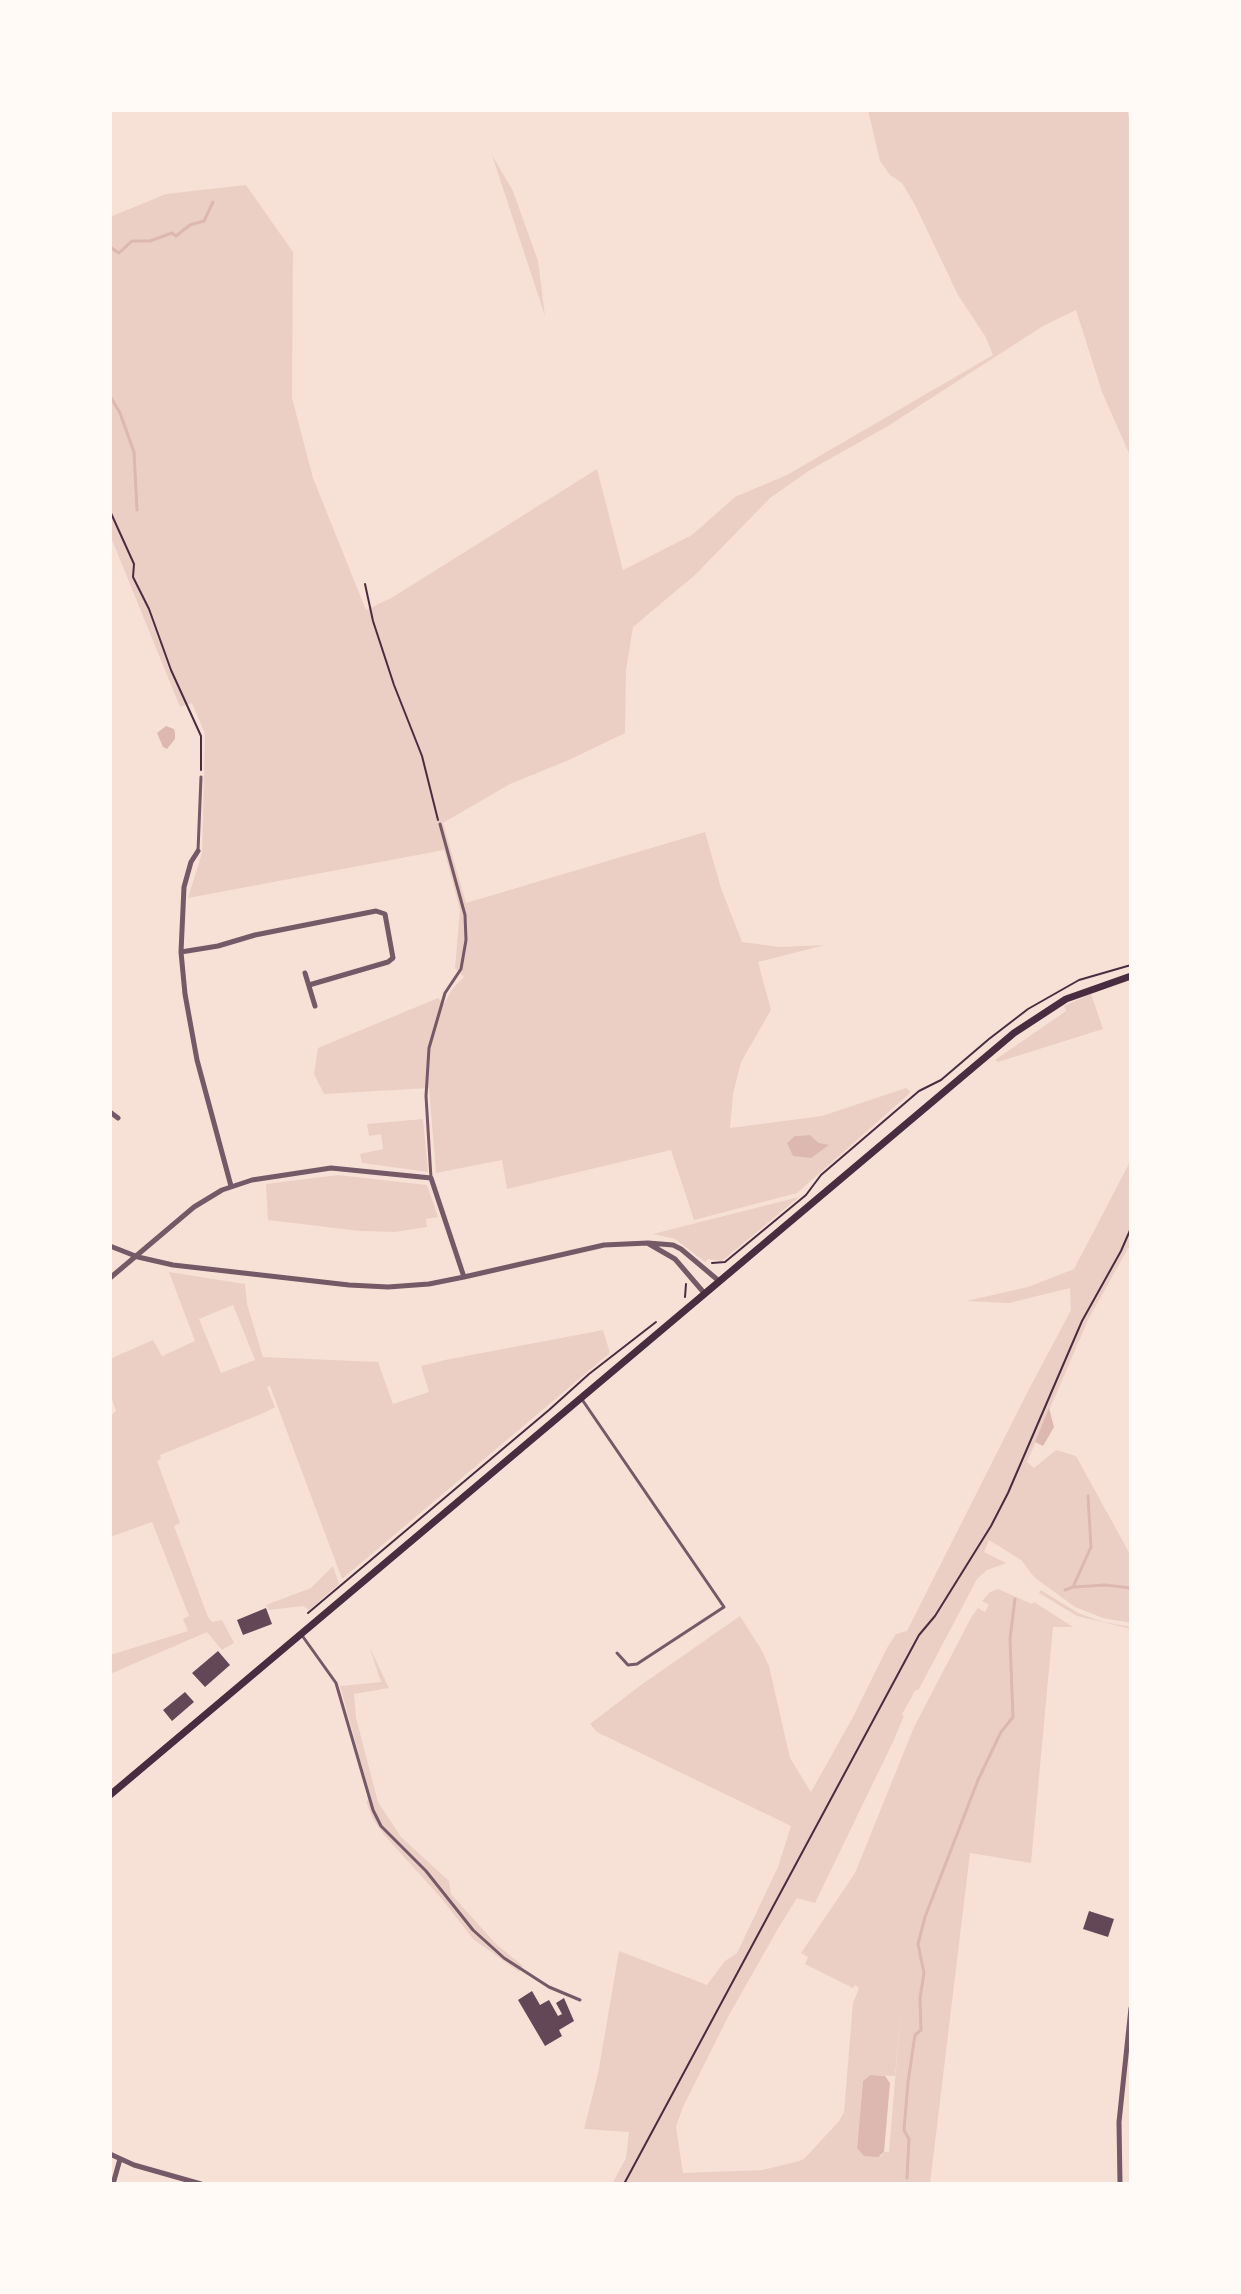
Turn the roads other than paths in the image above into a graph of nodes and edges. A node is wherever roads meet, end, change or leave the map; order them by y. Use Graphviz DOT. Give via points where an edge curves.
graph roads {
  1 [pos="201,777"];
  2 [pos="440,824"];
  3 [pos="198,851"];
  4 [pos="181,952"];
  5 [pos="305,973"];
  6 [pos="1131,976"];
  7 [pos="309,985"];
  8 [pos="315,1006"];
  9 [pos="110,1112"];
  10 [pos="118,1118"];
  11 [pos="431,1178"];
  12 [pos="231,1186"];
  13 [pos="648,1243"];
  14 [pos="110,1246"];
  15 [pos="138,1257"];
  16 [pos="464,1277"];
  17 [pos="110,1278"];
  18 [pos="719,1281"];
  19 [pos="705,1294"];
  20 [pos="581,1398"];
  21 [pos="308,1613"];
  22 [pos="315,1622"];
  23 [pos="301,1634"];
  24 [pos="617,1653"];
  25 [pos="110,1795"];
  26 [pos="580,2000"];
  27 [pos="1131,2008"];
  28 [pos="1129,2050"];
  29 [pos="110,2154"];
  30 [pos="120,2159"];
  31 [pos="113,2184"];
  32 [pos="201,2184"];
  33 [pos="1120,2184"];
  1 -- 3 [label="lane"];
  2 -- 11 [label="lane" via="465,915 466,940 461,969 445,993 429,1048"];
  3 -- 4 [label="street" via="184,887"];
  4 -- 7 [label="street" via="383,912 393,958"];
  4 -- 12 [label="street" via="189,1025"];
  5 -- 7 [label="street"];
  6 -- 18 [label="main road" via="1066,999 1028,1022"];
  7 -- 8 [label="street"];
  9 -- 10 [label="street"];
  11 -- 12 [label="street" via="331,1168"];
  11 -- 16 [label="street"];
  12 -- 15 [label="street" via="194,1207"];
  13 -- 16 [label="street" via="604,1245"];
  13 -- 18 [label="street" via="681,1249"];
  13 -- 19 [label="street" via="682,1265"];
  14 -- 15 [label="street"];
  15 -- 16 [label="street" via="369,1286"];
  15 -- 17 [label="street"];
  18 -- 19 [label="main road"];
  19 -- 20 [label="main road"];
  20 -- 22 [label="main road"];
  20 -- 24 [label="lane" via="724,1607 637,1664 628,1665"];
  21 -- 22 [label="lane"];
  22 -- 23 [label="main road"];
  23 -- 25 [label="main road"];
  23 -- 26 [label="lane" via="336,1683 381,1826 504,1958"];
  27 -- 28 [label="street"];
  28 -- 33 [label="street" via="1119,2122"];
  29 -- 30 [label="street"];
  30 -- 31 [label="street"];
  30 -- 32 [label="street"];
}
